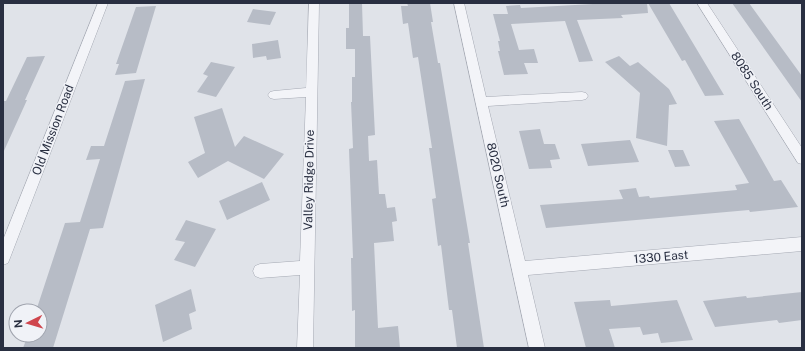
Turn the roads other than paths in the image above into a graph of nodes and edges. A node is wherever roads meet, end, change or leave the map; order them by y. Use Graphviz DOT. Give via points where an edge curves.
graph roads {
  1 [pos="103,3"];
  2 [pos="314,3"];
  3 [pos="459,3"];
  4 [pos="702,3"];
  5 [pos="311,92"];
  6 [pos="274,95"];
  7 [pos="582,96"];
  8 [pos="481,102"];
  9 [pos="802,159"];
  10 [pos="802,244"];
  11 [pos="3,258"];
  12 [pos="307,267"];
  13 [pos="519,269"];
  14 [pos="260,271"];
  15 [pos="305,348"];
  16 [pos="537,348"];
  1 -- 11 [label="street, Old Mission Road"];
  2 -- 5 [label="street, Valley Ridge Drive"];
  3 -- 8 [label="street, 8020 South"];
  4 -- 9 [label="street, 8085 South"];
  5 -- 6 [label="street"];
  5 -- 12 [label="street, Valley Ridge Drive"];
  7 -- 8 [label="street"];
  8 -- 13 [label="street, 8020 South"];
  10 -- 13 [label="street, 1330 East"];
  12 -- 14 [label="street"];
  12 -- 15 [label="street, Valley Ridge Drive"];
  13 -- 16 [label="street, 8020 South"];
}
